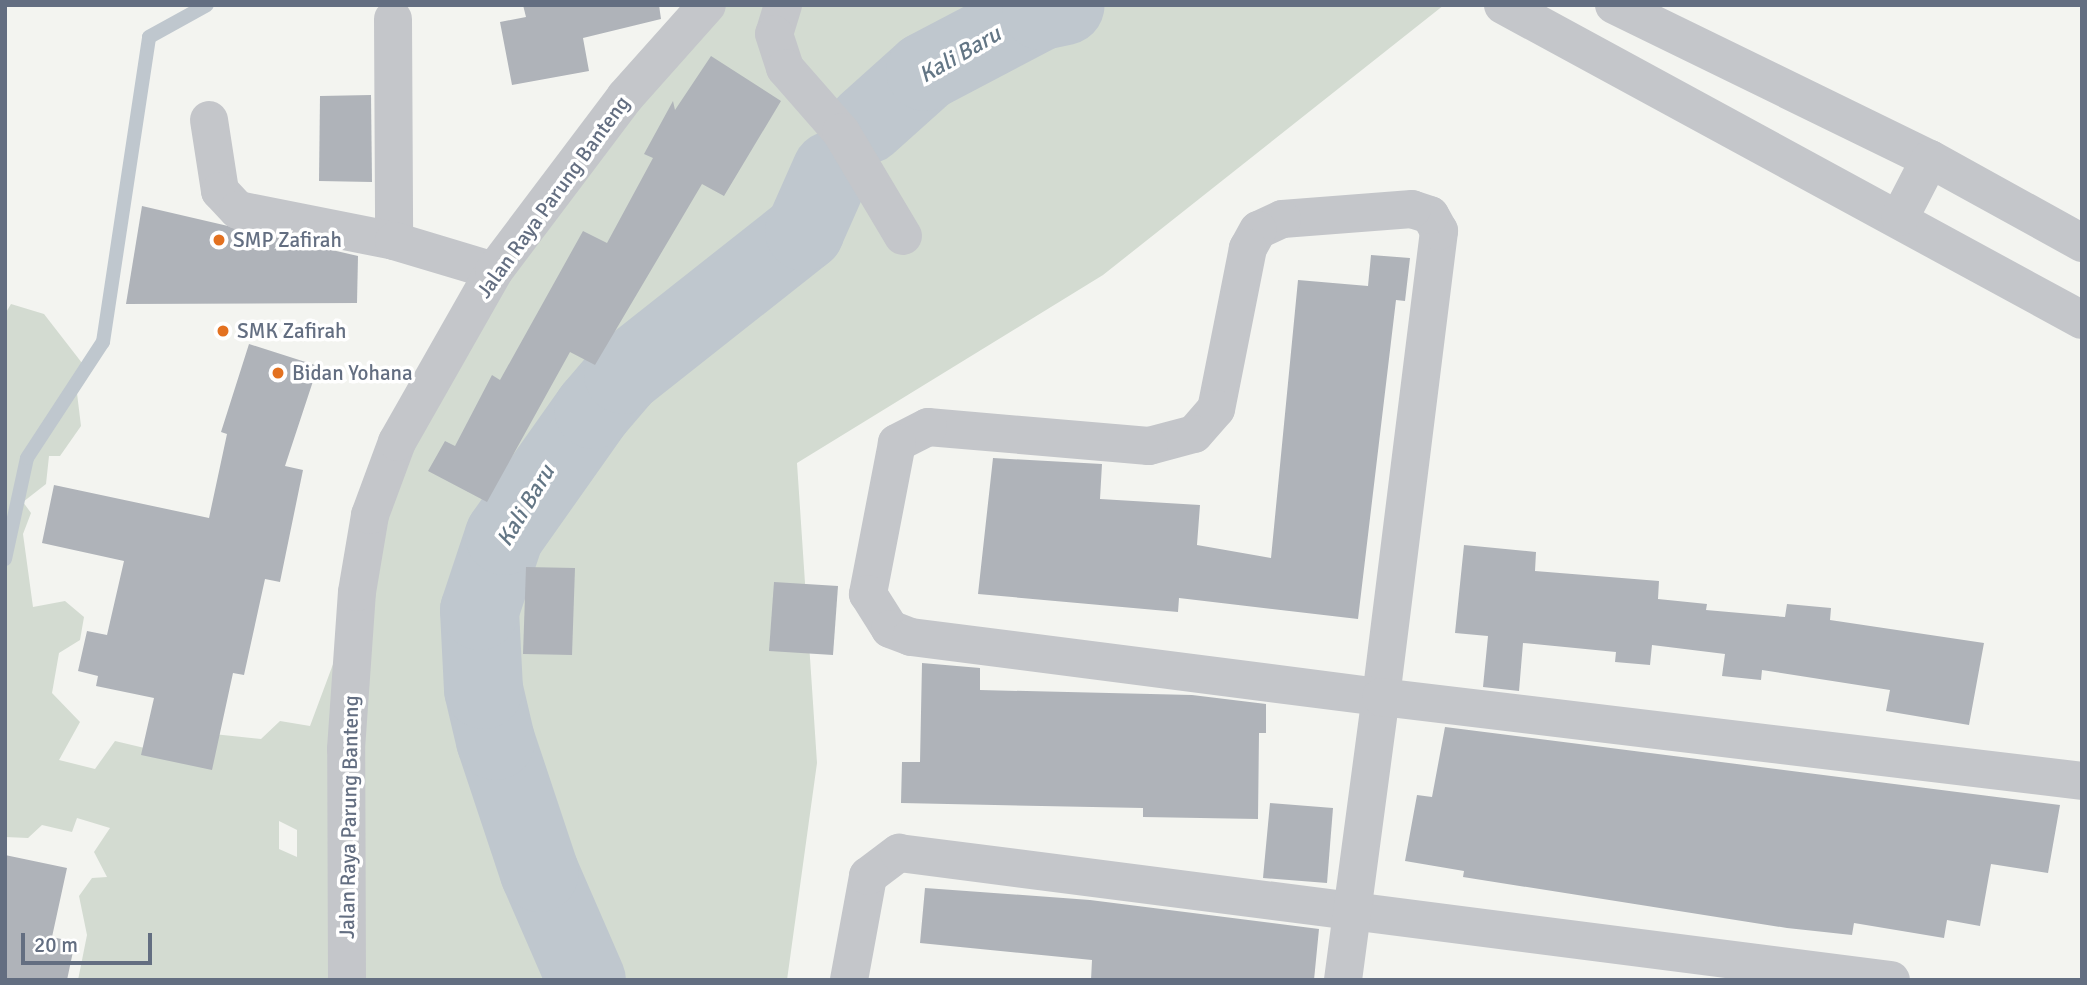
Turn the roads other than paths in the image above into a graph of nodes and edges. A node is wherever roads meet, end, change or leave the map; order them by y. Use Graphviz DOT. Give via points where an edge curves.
graph roads {
  1 [pos="707,5"];
  2 [pos="783,5"];
  3 [pos="1503,5"];
  4 [pos="1614,5"];
  5 [pos="393,19"];
  6 [pos="209,120"];
  7 [pos="1930,159"];
  8 [pos="1900,217"];
  9 [pos="903,236"];
  10 [pos="394,242"];
  11 [pos="2082,243"];
  12 [pos="494,271"];
  13 [pos="2082,320"];
  14 [pos="1381,697"];
  15 [pos="2082,781"];
  16 [pos="1351,914"];
  17 [pos="1883,979"];
  18 [pos="347,980"];
  19 [pos="849,980"];
  20 [pos="1343,980"];
  1 -- 12 [label="street, Jalan Raya Parung Banteng" via="625,97"];
  2 -- 9 [label="street" via="774,34 785,68 841,132"];
  3 -- 8 [label="street"];
  4 -- 7 [label="street"];
  5 -- 10 [label="street"];
  6 -- 10 [label="street" via="220,191 238,210"];
  7 -- 8 [label="street"];
  7 -- 11 [label="street"];
  8 -- 13 [label="street"];
  10 -- 12 [label="street"];
  12 -- 18 [label="street, Jalan Raya Parung Banteng" via="397,442 370,515 346,750"];
  14 -- 14 [label="street" via="897,634 868,594 893,450 907,434 928,427 1149,446 1194,434 1216,410 1248,248 1258,230 1282,219 1425,212 1439,231"];
  14 -- 15 [label="street"];
  14 -- 16 [label="street"];
  16 -- 17 [label="street"];
  16 -- 19 [label="street" via="899,853 878,863 868,876"];
  16 -- 20 [label="street"];
}
